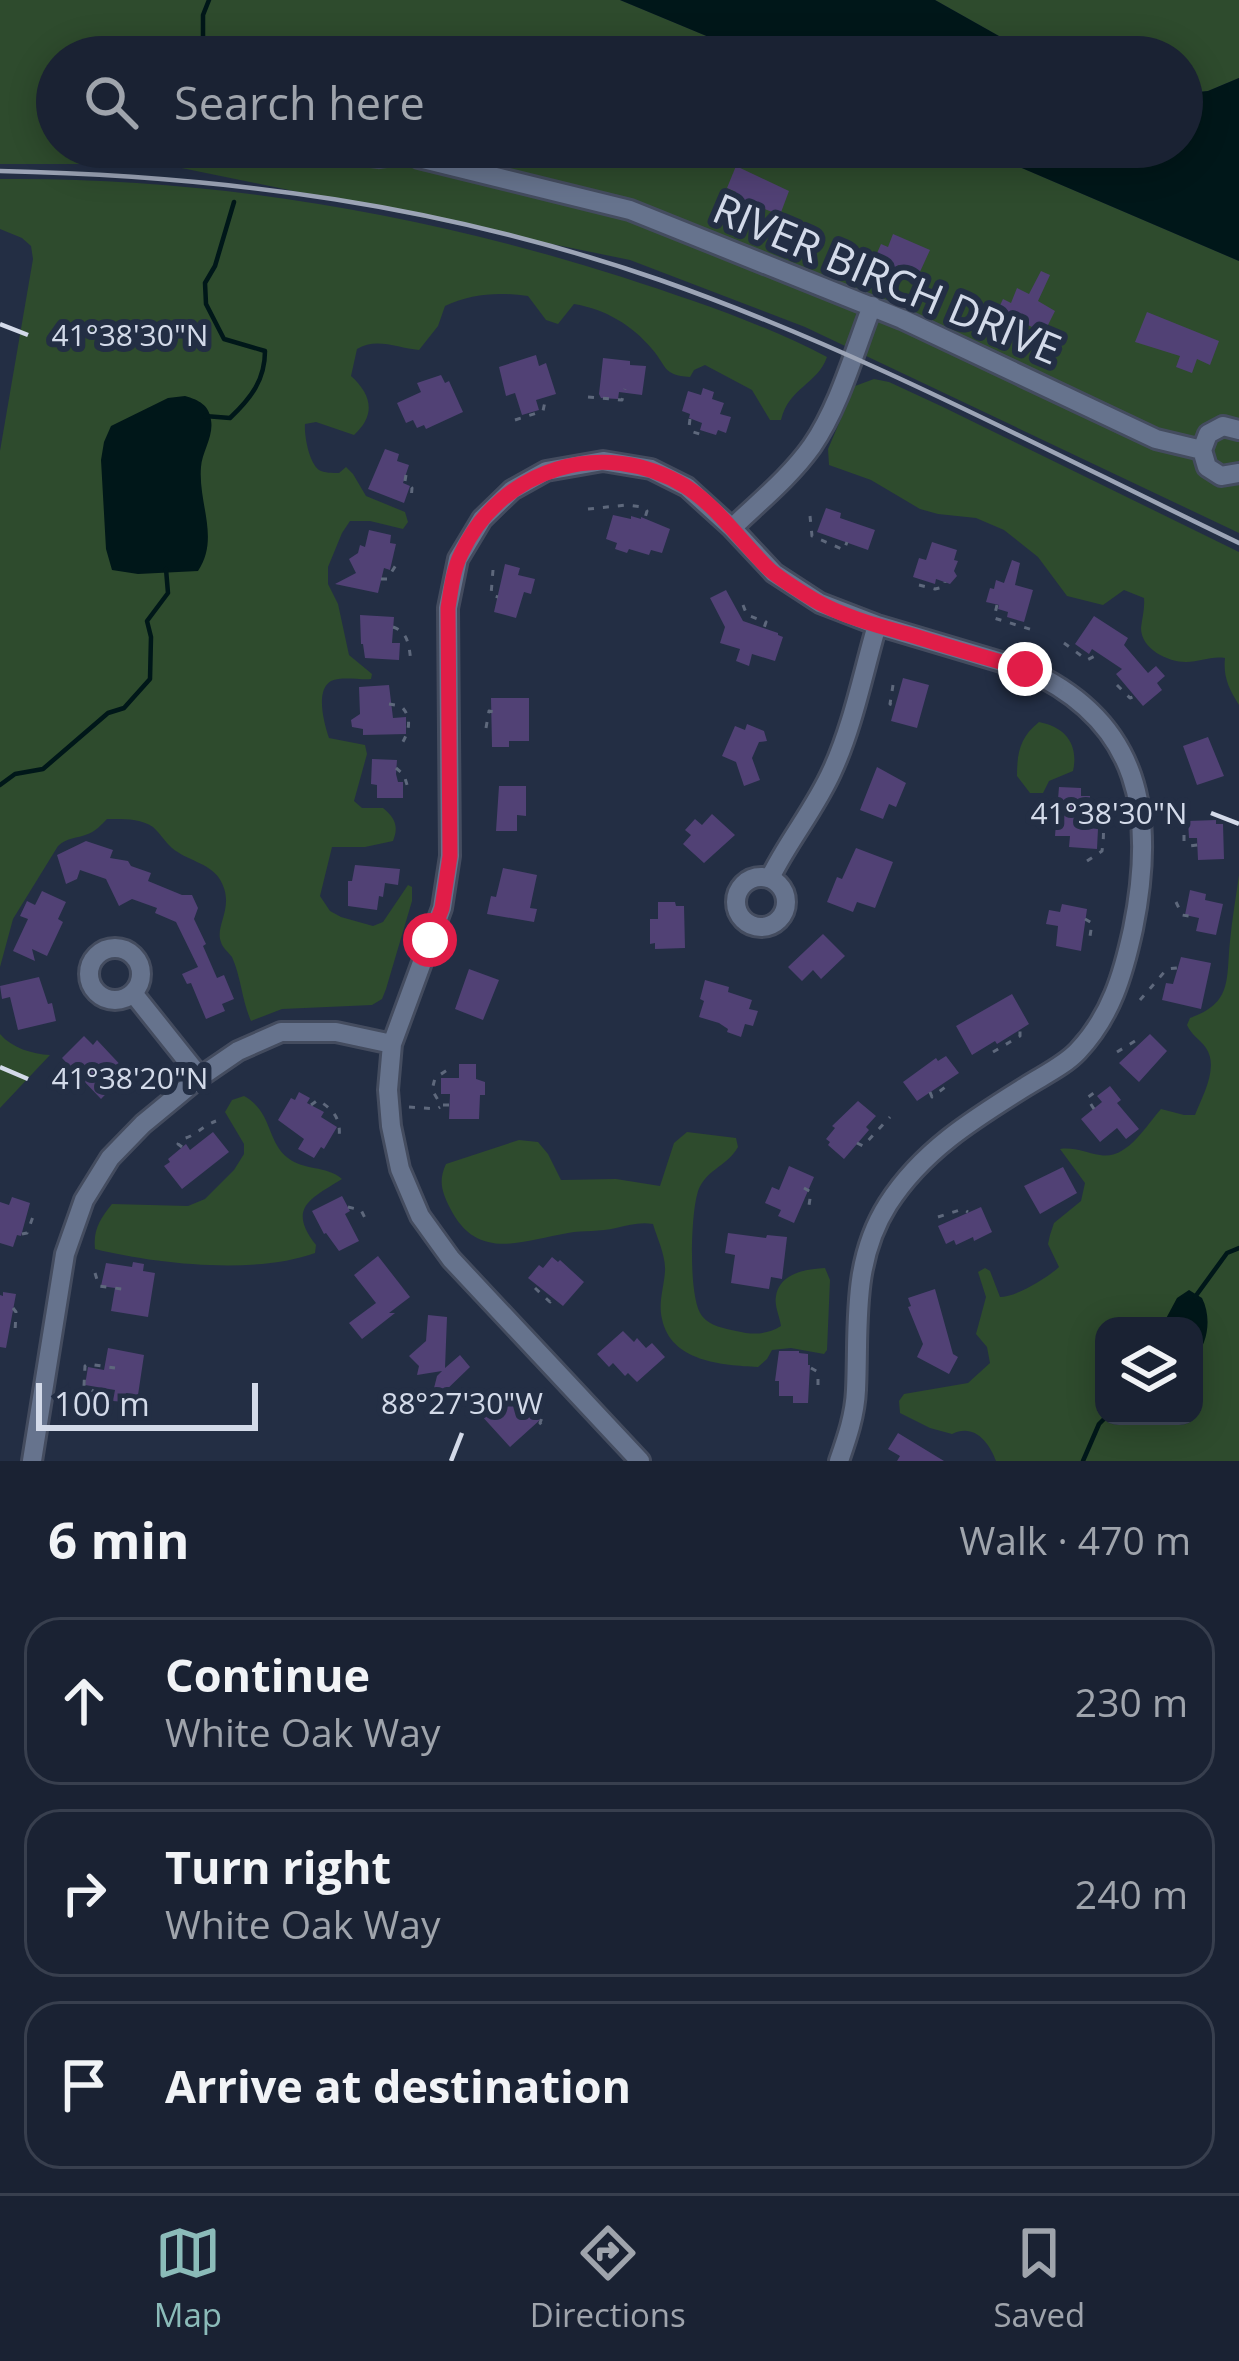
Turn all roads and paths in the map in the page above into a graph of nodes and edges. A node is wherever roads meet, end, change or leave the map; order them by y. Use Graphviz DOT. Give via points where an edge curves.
graph roads {
  1 [pos="460,168"];
  2 [pos="872,306"];
  3 [pos="1008,323"];
  4 [pos="1030,326"];
  5 [pos="625,389"];
  6 [pos="545,397"];
  7 [pos="588,398"];
  8 [pos="690,419"];
  9 [pos="515,420"];
  10 [pos="1239,430"];
  11 [pos="706,436"];
  12 [pos="1202,450"];
  13 [pos="1239,473"];
  14 [pos="406,475"];
  15 [pos="411,500"];
  16 [pos="587,509"];
  17 [pos="811,516"];
  18 [pos="645,518"];
  19 [pos="731,528"];
  20 [pos="848,542"];
  21 [pos="398,562"];
  22 [pos="493,570"];
  23 [pos="381,579"];
  24 [pos="945,582"];
  25 [pos="919,585"];
  26 [pos="498,597"];
  27 [pos="743,605"];
  28 [pos="998,605"];
  29 [pos="877,625"];
  30 [pos="393,627"];
  31 [pos="764,628"];
  32 [pos="1036,631"];
  33 [pos="1064,643"];
  34 [pos="1099,654"];
  35 [pos="411,662"];
  36 [pos="1118,685"];
  37 [pos="893,686"];
  38 [pos="1135,696"];
  39 [pos="389,704"];
  40 [pos="895,706"];
  41 [pos="494,712"];
  42 [pos="486,728"];
  43 [pos="401,745"];
  44 [pos="396,768"];
  45 [pos="408,788"];
  46 [pos="1184,805"];
  47 [pos="1089,806"];
  48 [pos="1198,845"];
  49 [pos="1087,861"];
  50 [pos="770,878"];
  51 [pos="1176,902"];
  52 [pos="1194,916"];
  53 [pos="1084,920"];
  54 [pos="1089,943"];
  55 [pos="1177,968"];
  56 [pos="133,993"];
  57 [pos="1140,1000"];
  58 [pos="1020,1031"];
  59 [pos="392,1044"];
  60 [pos="1140,1045"];
  61 [pos="993,1052"];
  62 [pos="1117,1052"];
  63 [pos="452,1067"];
  64 [pos="200,1078"];
  65 [pos="948,1085"];
  66 [pos="1097,1085"];
  67 [pos="930,1092"];
  68 [pos="311,1105"];
  69 [pos="449,1105"];
  70 [pos="441,1106"];
  71 [pos="409,1108"];
  72 [pos="1094,1109"];
  73 [pos="890,1117"];
  74 [pos="216,1121"];
  75 [pos="338,1139"];
  76 [pos="857,1143"];
  77 [pos="182,1147"];
  78 [pos="804,1188"];
  79 [pos="348,1207"];
  80 [pos="808,1212"];
  81 [pos="968,1212"];
  82 [pos="34,1214"];
  83 [pos="938,1217"];
  84 [pos="366,1220"];
  85 [pos="22,1234"];
  86 [pos="95,1273"];
  87 [pos="535,1288"];
  88 [pos="122,1289"];
  89 [pos="553,1298"];
  90 [pos="14,1308"];
  91 [pos="15,1333"];
  92 [pos="116,1368"];
  93 [pos="811,1368"];
  94 [pos="818,1391"];
  95 [pos="97,1393"];
  96 [pos="513,1404"];
  97 [pos="547,1430"];
  98 [pos="32,1461"];
  99 [pos="640,1461"];
  100 [pos="839,1461"];
  1 -- 2 [label="street, RIVER BIRCH DRIVE" via="630,210"];
  2 -- 12 [label="street, RIVER BIRCH DRIVE" via="1156,439"];
  2 -- 19 [label="street" via="812,445"];
  3 -- 4 [label="path"];
  5 -- 7 [label="path" via="622,400"];
  6 -- 9 [label="path" via="543,411"];
  8 -- 11 [label="path" via="693,432"];
  10 -- 12 [label="street" via="1223,426 1208,434"];
  12 -- 13 [label="street, RIVER BIRCH DRIVE" via="1221,476"];
  14 -- 15 [label="path"];
  16 -- 18 [label="path" via="643,507"];
  17 -- 20 [label="path" via="812,536 844,550"];
  19 -- 29 [label="street" via="774,573 820,603"];
  19 -- 59 [label="street" via="687,487 603,461 546,471 512,490 471,535 448,608 448,874"];
  21 -- 23 [label="path"];
  22 -- 26 [label="path" via="491,595"];
  24 -- 25 [label="path"];
  27 -- 31 [label="path"];
  28 -- 32 [label="path" via="994,618"];
  29 -- 50 [label="street" via="836,765"];
  29 -- 100 [label="street" via="1025,669 1088,708 1138,790 1144,852 1124,972 1096,1030 1073,1056 928,1154 874,1228 856,1312 852,1420"];
  30 -- 35 [label="path" via="406,636"];
  33 -- 34 [label="path" via="1087,660"];
  36 -- 38 [label="path"];
  37 -- 40 [label="path"];
  39 -- 43 [label="path" via="409,719"];
  41 -- 42 [label="path"];
  44 -- 45 [label="path"];
  46 -- 48 [label="path" via="1184,842"];
  47 -- 49 [label="path" via="1102,815 1103,844"];
  51 -- 52 [label="path"];
  53 -- 54 [label="path" via="1092,923"];
  55 -- 57 [label="path"];
  56 -- 64 [label="street"];
  58 -- 61 [label="path"];
  59 -- 64 [label="street" via="281,1032"];
  59 -- 99 [label="street" via="391,1126 420,1216"];
  60 -- 62 [label="path"];
  63 -- 70 [label="path" via="431,1090"];
  64 -- 98 [label="street" via="110,1158 84,1200 65,1254"];
  65 -- 67 [label="path"];
  66 -- 72 [label="path" via="1087,1098"];
  68 -- 75 [label="path" via="318,1100 333,1109"];
  69 -- 70 [label="path"];
  70 -- 71 [label="path"];
  73 -- 76 [label="path" via="863,1146"];
  74 -- 77 [label="path" via="182,1139"];
  78 -- 80 [label="path" via="811,1192"];
  79 -- 84 [label="path"];
  81 -- 83 [label="path"];
  82 -- 85 [label="path"];
  86 -- 88 [label="path" via="99,1286"];
  87 -- 89 [label="path"];
  90 -- 91 [label="path"];
  92 -- 95 [label="path" via="85,1366 84,1386"];
  93 -- 94 [label="path"];
  96 -- 97 [label="path" via="526,1397"];
}
